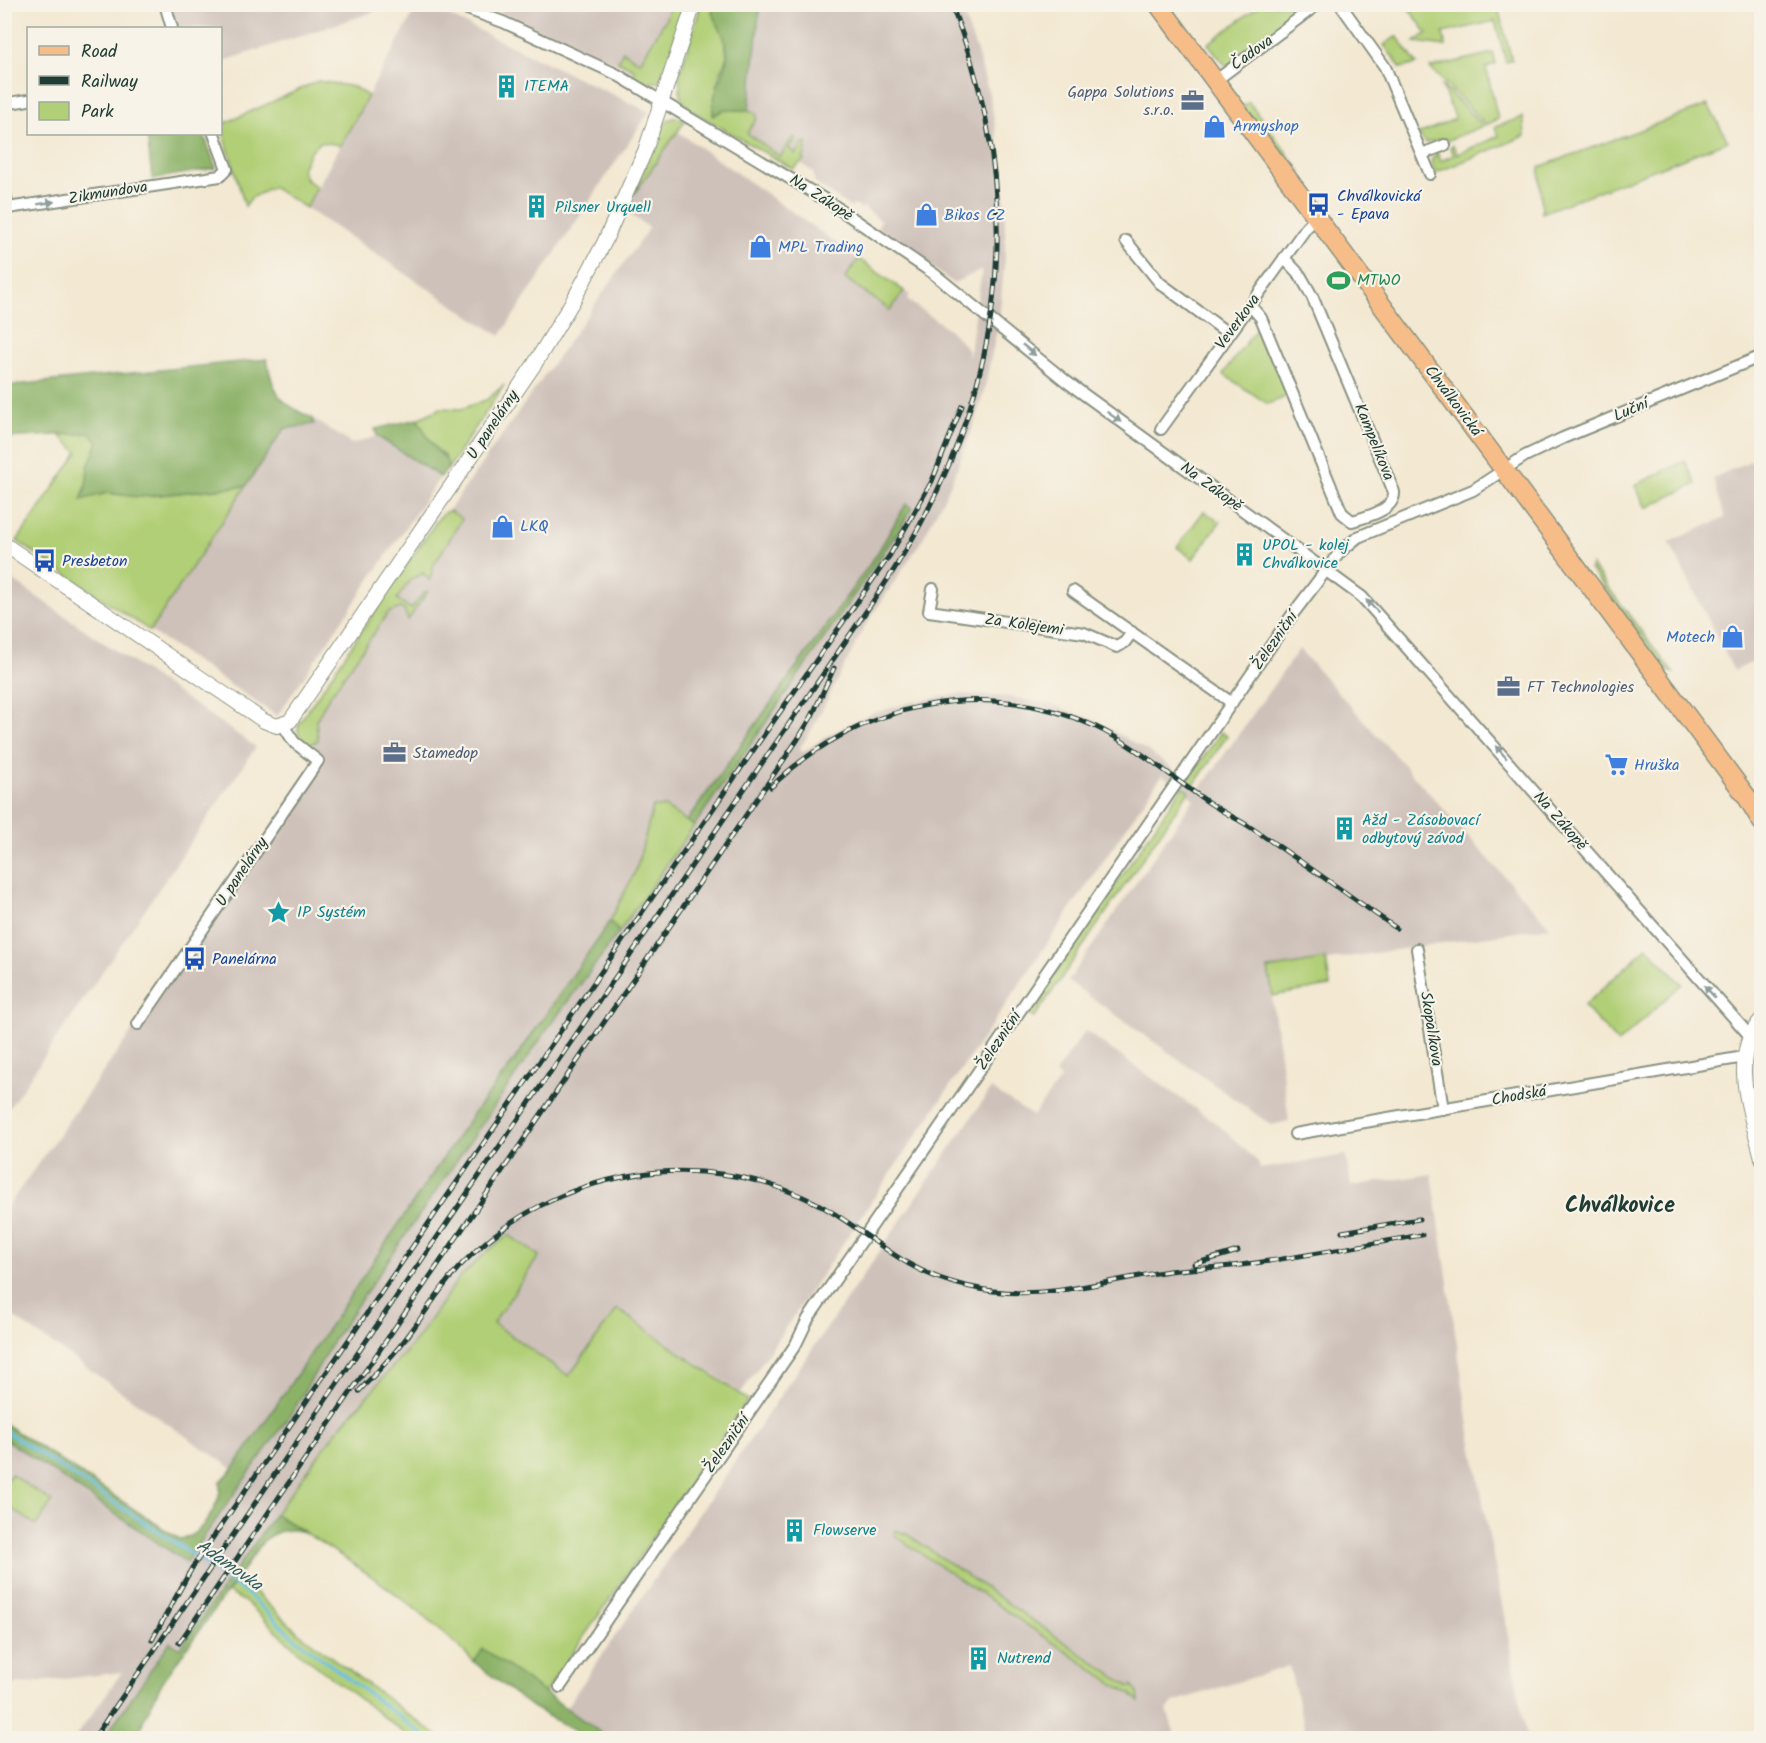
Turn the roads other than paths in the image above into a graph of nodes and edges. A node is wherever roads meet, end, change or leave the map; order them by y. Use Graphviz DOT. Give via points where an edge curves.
graph roads {
  1 [pos="165,4"];
  2 [pos="453,4"];
  3 [pos="694,4"];
  4 [pos="1158,4"];
  5 [pos="1318,4"];
  6 [pos="1340,4"];
  7 [pos="172,27"];
  8 [pos="1215,81"];
  9 [pos="27,100"];
  10 [pos="664,101"];
  11 [pos="4,104"];
  12 [pos="214,135"];
  13 [pos="1445,145"];
  14 [pos="1422,154"];
  15 [pos="1430,174"];
  16 [pos="4,188"];
  17 [pos="1316,218"];
  18 [pos="1126,240"];
  19 [pos="1284,258"];
  20 [pos="1250,305"];
  21 [pos="1229,334"];
  22 [pos="1761,356"];
  23 [pos="1161,429"];
  24 [pos="1504,470"];
  25 [pos="4,544"];
  26 [pos="1325,570"];
  27 [pos="933,589"];
  28 [pos="1073,591"];
  29 [pos="1132,632"];
  30 [pos="1232,703"];
  31 [pos="283,725"];
  32 [pos="1747,797"];
  33 [pos="1761,810"];
  34 [pos="1761,822"];
  35 [pos="1417,949"];
  36 [pos="1761,1020"];
  37 [pos="138,1024"];
  38 [pos="1750,1035"];
  39 [pos="1744,1057"];
  40 [pos="1443,1109"];
  41 [pos="1295,1134"];
  42 [pos="1761,1158"];
  43 [pos="560,1687"];
  1 -- 7 [label="street"];
  2 -- 10 [label="street, Na Zákopě" via="559,46"];
  3 -- 10 [label="street"];
  4 -- 8 [label="main road, Chválkovická"];
  5 -- 8 [label="street, Čadova"];
  6 -- 14 [label="street" via="1383,62"];
  8 -- 17 [label="main road, Chválkovická"];
  9 -- 11 [label="street"];
  10 -- 26 [label="street, Na Zákopě, one-way" via="829,202 934,274 1067,382"];
  10 -- 31 [label="street, U panelárny" via="631,187 554,332 297,715"];
  16 -- 12 [label="street, Zikmundova, one-way" via="9,208 215,177 227,172"];
  13 -- 14 [label="street"];
  14 -- 15 [label="street"];
  17 -- 19 [label="street, Veverkova"];
  17 -- 24 [label="main road, Chválkovická"];
  18 -- 21 [label="street" via="1160,284"];
  19 -- 20 [label="street, Veverkova"];
  19 -- 20 [label="street, Kampelíkova" via="1296,269 1312,296 1390,481 1395,496 1387,508 1352,521 1342,513 1261,318"];
  20 -- 21 [label="street, Veverkova"];
  21 -- 23 [label="street, Veverkova"];
  22 -- 24 [label="street, Luční" via="1563,438"];
  24 -- 26 [label="street, Železniční" via="1473,490 1358,537"];
  24 -- 32 [label="main road, Chválkovická"];
  25 -- 31 [label="street" via="264,721"];
  26 -- 30 [label="street, Železniční"];
  38 -- 26 [label="street, Na Zákopě, one-way" via="1376,609"];
  27 -- 29 [label="street, Za Kolejemi" via="929,611 1084,633 1117,647"];
  28 -- 29 [label="street"];
  29 -- 30 [label="street"];
  30 -- 43 [label="street, Železniční"];
  31 -- 37 [label="street, U panelárny" via="294,742 318,761"];
  32 -- 33 [label="main road, Chválkovická"];
  32 -- 34 [label="main road, Chválkovická"];
  35 -- 40 [label="street, Skopalíkova"];
  36 -- 38 [label="street"];
  38 -- 39 [label="street"];
  39 -- 40 [label="street, Chodská"];
  39 -- 42 [label="street" via="1746,1087"];
  40 -- 41 [label="street, Chodská"];
}
